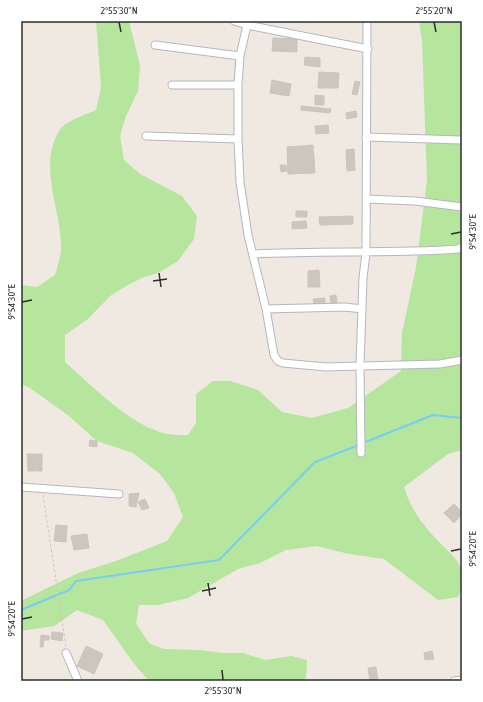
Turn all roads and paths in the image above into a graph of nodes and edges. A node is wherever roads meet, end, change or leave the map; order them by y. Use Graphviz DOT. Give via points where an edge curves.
graph roads {
  1 [pos="234,21"];
  2 [pos="367,21"];
  3 [pos="248,23"];
  4 [pos="155,45"];
  5 [pos="368,49"];
  6 [pos="240,56"];
  7 [pos="172,85"];
  8 [pos="238,85"];
  9 [pos="146,136"];
  10 [pos="366,137"];
  11 [pos="238,139"];
  12 [pos="462,140"];
  13 [pos="366,199"];
  14 [pos="462,207"];
  15 [pos="462,247"];
  16 [pos="366,253"];
  17 [pos="253,254"];
  18 [pos="266,309"];
  19 [pos="362,309"];
  20 [pos="462,360"];
  21 [pos="360,366"];
  22 [pos="361,453"];
  23 [pos="21,487"];
  24 [pos="42,488"];
  25 [pos="119,494"];
  26 [pos="66,653"];
  27 [pos="462,680"];
  28 [pos="78,681"];
  29 [pos="454,681"];
  1 -- 3 [label="street"];
  2 -- 5 [label="street"];
  3 -- 5 [label="street"];
  3 -- 6 [label="street"];
  4 -- 6 [label="street"];
  5 -- 10 [label="street"];
  6 -- 8 [label="street"];
  7 -- 8 [label="street"];
  8 -- 11 [label="street"];
  9 -- 11 [label="street"];
  10 -- 12 [label="street"];
  10 -- 13 [label="street"];
  11 -- 17 [label="street" via="240,182"];
  13 -- 14 [label="street" via="415,200"];
  13 -- 16 [label="street"];
  15 -- 16 [label="street" via="419,252"];
  16 -- 17 [label="street" via="300,251"];
  16 -- 19 [label="street"];
  17 -- 18 [label="street"];
  18 -- 19 [label="street"];
  18 -- 21 [label="street" via="274,355 278,361 326,367"];
  19 -- 21 [label="street"];
  20 -- 21 [label="street" via="440,364"];
  21 -- 22 [label="street"];
  23 -- 24 [label="street"];
  24 -- 25 [label="street"];
  24 -- 26 [label="path"];
  26 -- 28 [label="street"];
  27 -- 29 [label="street"];
}
